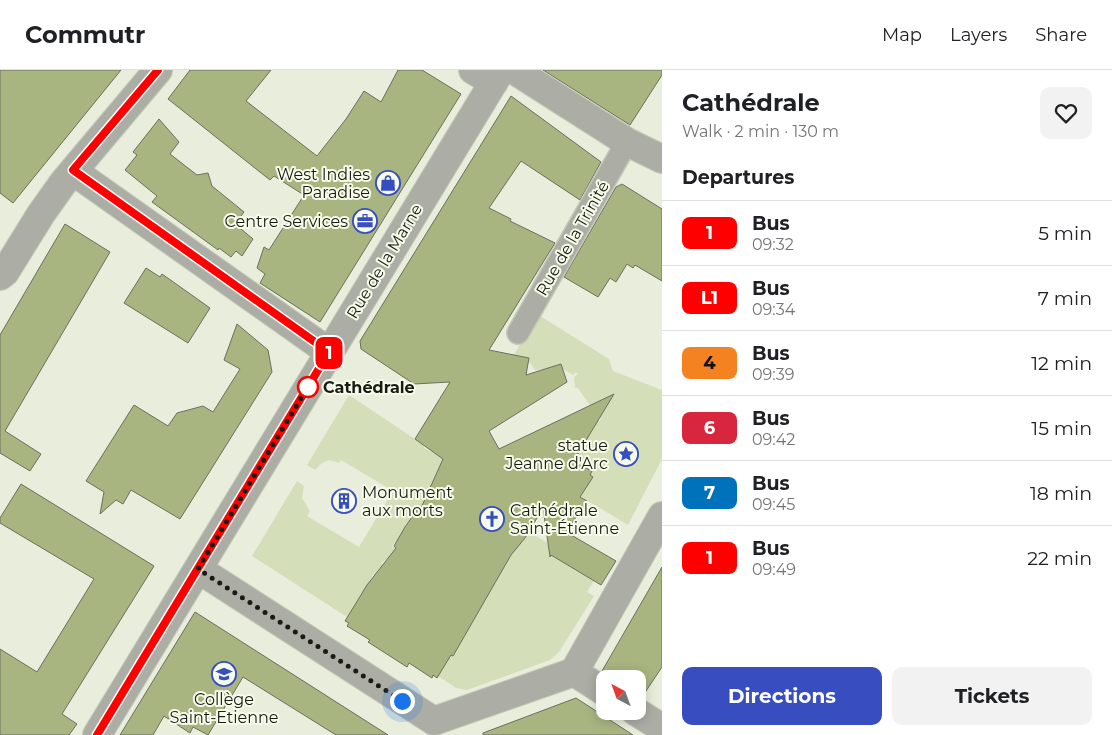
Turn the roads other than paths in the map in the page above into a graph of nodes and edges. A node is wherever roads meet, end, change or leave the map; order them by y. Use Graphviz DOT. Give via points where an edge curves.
graph roads {
  1 [pos="158,70"];
  2 [pos="495,73"];
  3 [pos="626,142"];
  4 [pos="662,159"];
  5 [pos="73,170"];
  6 [pos="0,276"];
  7 [pos="518,333"];
  8 [pos="329,352"];
  9 [pos="662,516"];
  10 [pos="198,569"];
  11 [pos="574,672"];
  12 [pos="596,686"];
  13 [pos="646,718"];
  14 [pos="662,728"];
  15 [pos="97,735"];
  1 -- 5 [label="street"];
  2 -- 3 [label="street"];
  2 -- 8 [label="street, Rue de la Marne"];
  3 -- 4 [label="street"];
  3 -- 7 [label="street, Rue de la Trinité"];
  5 -- 6 [label="street" via="41,214 6,272"];
  5 -- 8 [label="street"];
  8 -- 10 [label="street, Rue de la Marne"];
  9 -- 11 [label="street"];
  10 -- 11 [label="street" via="434,721"];
  10 -- 15 [label="street, Rue de la Marne"];
  11 -- 12 [label="street"];
  13 -- 14 [label="street"];
}
